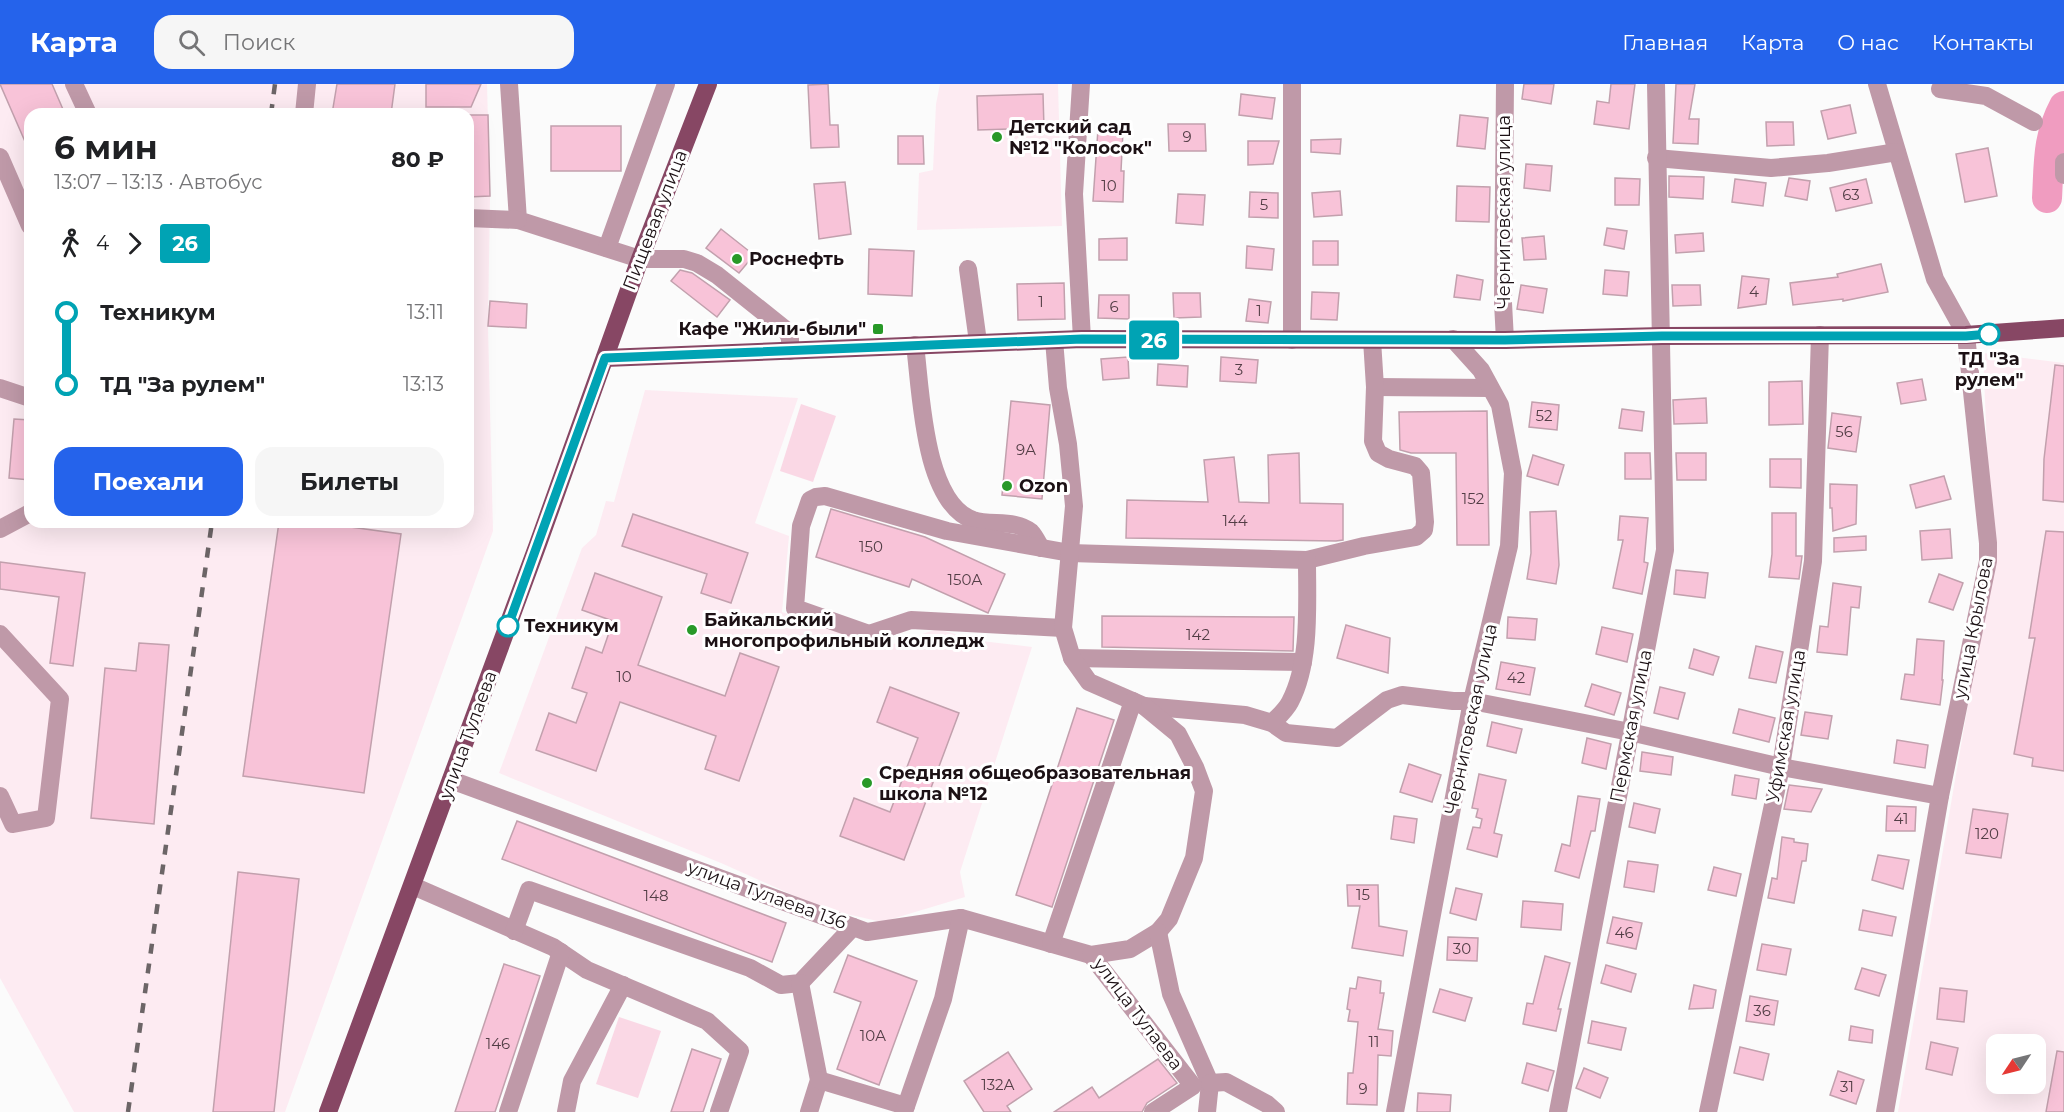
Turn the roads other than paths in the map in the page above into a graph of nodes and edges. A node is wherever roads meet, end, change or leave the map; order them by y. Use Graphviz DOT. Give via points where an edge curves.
graph roads {
  1 [pos="74,84"];
  2 [pos="307,84"];
  3 [pos="509,84"];
  4 [pos="666,84"];
  5 [pos="708,84"];
  6 [pos="1081,84"];
  7 [pos="1292,84"];
  8 [pos="1505,84"];
  9 [pos="1656,84"];
  10 [pos="1877,84"];
  11 [pos="1940,89"];
  12 [pos="85,108"];
  13 [pos="305,108"];
  14 [pos="2034,122"];
  15 [pos="1897,152"];
  16 [pos="0,157"];
  17 [pos="1656,158"];
  18 [pos="2064,162"];
  19 [pos="2064,175"];
  20 [pos="24,212"];
  21 [pos="474,218"];
  22 [pos="518,220"];
  23 [pos="607,248"];
  24 [pos="640,259"];
  25 [pos="968,269"];
  26 [pos="2064,328"];
  27 [pos="1820,335"];
  28 [pos="1662,336"];
  29 [pos="1966,336"];
  30 [pos="1082,339"];
  31 [pos="1453,339"];
  32 [pos="1054,340"];
  33 [pos="1292,340"];
  34 [pos="1372,340"];
  35 [pos="1505,340"];
  36 [pos="978,342"];
  37 [pos="915,345"];
  38 [pos="790,351"];
  39 [pos="605,358"];
  40 [pos="1375,387"];
  41 [pos="0,388"];
  42 [pos="1490,388"];
  43 [pos="24,396"];
  44 [pos="24,516"];
  45 [pos="0,529"];
  46 [pos="1041,548"];
  47 [pos="1070,553"];
  48 [pos="1307,560"];
  49 [pos="1063,628"];
  50 [pos="0,634"];
  51 [pos="1072,658"];
  52 [pos="1303,662"];
  53 [pos="1472,701"];
  54 [pos="1138,704"];
  55 [pos="1272,723"];
  56 [pos="1630,732"];
  57 [pos="1781,767"];
  58 [pos="451,780"];
  59 [pos="0,796"];
  60 [pos="1940,796"];
  61 [pos="413,886"];
  62 [pos="961,918"];
  63 [pos="853,927"];
  64 [pos="514,931"];
  65 [pos="1158,932"];
  66 [pos="1051,944"];
  67 [pos="561,952"];
  68 [pos="1090,955"];
  69 [pos="800,984"];
  70 [pos="623,985"];
  71 [pos="819,1080"];
  72 [pos="1202,1084"];
  73 [pos="905,1109"];
  74 [pos="328,1112"];
  75 [pos="508,1112"];
  76 [pos="566,1112"];
  77 [pos="719,1112"];
  78 [pos="809,1112"];
  79 [pos="1152,1112"];
  80 [pos="1207,1112"];
  81 [pos="1276,1112"];
  82 [pos="1395,1112"];
  83 [pos="1558,1112"];
  84 [pos="1708,1112"];
  85 [pos="1884,1112"];
  1 -- 12 [label="street"];
  2 -- 13 [label="street"];
  3 -- 22 [label="street"];
  4 -- 23 [label="street"];
  5 -- 24 [label="main road, Пищевая улица"];
  6 -- 30 [label="street" via="1074,194"];
  7 -- 33 [label="street"];
  8 -- 35 [label="street, Черниговская улица"];
  9 -- 17 [label="street, Пермская улица"];
  10 -- 15 [label="street, улица Крылова"];
  11 -- 14 [label="street" via="1986,96"];
  15 -- 17 [label="street" via="1771,168"];
  15 -- 29 [label="street, улица Крылова" via="1935,279"];
  16 -- 20 [label="street"];
  17 -- 28 [label="street, Пермская улица"];
  18 -- 19 [label="street"];
  21 -- 22 [label="street"];
  22 -- 23 [label="street"];
  23 -- 24 [label="street"];
  24 -- 38 [label="street" via="684,259 717,275 786,330"];
  24 -- 39 [label="main road, Пищевая улица"];
  25 -- 36 [label="street"];
  26 -- 29 [label="main road"];
  27 -- 28 [label="main road"];
  27 -- 29 [label="main road"];
  27 -- 57 [label="street, Уфимская улица" via="1813,561"];
  28 -- 35 [label="main road"];
  28 -- 56 [label="street, Пермская улица" via="1665,550"];
  29 -- 60 [label="street, улица Крылова" via="1988,561"];
  30 -- 32 [label="main road"];
  30 -- 33 [label="main road"];
  31 -- 34 [label="main road"];
  31 -- 35 [label="main road"];
  31 -- 42 [label="street, Черниговская улица" via="1481,370"];
  32 -- 36 [label="main road"];
  32 -- 47 [label="street, улица Тулаева" via="1074,506"];
  33 -- 34 [label="main road"];
  34 -- 40 [label="street"];
  36 -- 37 [label="main road"];
  37 -- 38 [label="main road"];
  37 -- 46 [label="street" via="928,451 941,487 955,510 974,520 1017,525 1031,532"];
  38 -- 39 [label="main road"];
  39 -- 58 [label="main road, улица Тулаева"];
  40 -- 42 [label="street"];
  40 -- 48 [label="street" via="1373,441 1378,453 1415,466 1422,473 1424,530 1416,537"];
  41 -- 43 [label="street"];
  42 -- 53 [label="street, Черниговская улица" via="1500,405 1513,473 1509,546"];
  44 -- 45 [label="street"];
  46 -- 47 [label="street"];
  46 -- 49 [label="street" via="947,531 825,496 816,497 810,500 801,526 795,608 869,634 911,620"];
  47 -- 48 [label="street"];
  47 -- 49 [label="street, улица Тулаева"];
  48 -- 52 [label="street"];
  49 -- 51 [label="street, улица Тулаева"];
  50 -- 59 [label="street" via="60,699 46,818 13,824"];
  51 -- 52 [label="street"];
  51 -- 54 [label="street, улица Тулаева" via="1089,682"];
  52 -- 55 [label="street" via="1290,705"];
  53 -- 55 [label="street" via="1402,695 1387,700 1337,738 1286,733"];
  53 -- 56 [label="street"];
  53 -- 82 [label="street, Черниговская улица"];
  54 -- 55 [label="street" via="1245,715"];
  54 -- 65 [label="street, улица Тулаева" via="1178,734 1204,791 1194,858 1169,919"];
  54 -- 66 [label="street"];
  56 -- 57 [label="street"];
  56 -- 83 [label="street, Пермская улица"];
  57 -- 60 [label="street"];
  57 -- 84 [label="street, Уфимская улица"];
  58 -- 61 [label="main road, улица Тулаева"];
  58 -- 63 [label="street, улица Тулаева 136"];
  60 -- 85 [label="street, улица Крылова"];
  61 -- 64 [label="street"];
  61 -- 74 [label="main road, улица Тулаева"];
  62 -- 63 [label="street, улица Тулаева 136" via="867,932"];
  62 -- 66 [label="street, улица Тулаева 136"];
  62 -- 73 [label="street" via="943,999"];
  63 -- 69 [label="street"];
  64 -- 67 [label="street"];
  64 -- 69 [label="street" via="529,890 750,968 781,985"];
  65 -- 68 [label="street, улица Тулаева" via="1130,949"];
  65 -- 72 [label="street" via="1171,994"];
  66 -- 68 [label="street, улица Тулаева 136"];
  67 -- 70 [label="street" via="588,970"];
  67 -- 75 [label="street"];
  68 -- 72 [label="street, улица Тулаева"];
  69 -- 71 [label="street"];
  70 -- 76 [label="street" via="572,1081"];
  70 -- 77 [label="street" via="708,1021 740,1051"];
  71 -- 73 [label="street"];
  71 -- 78 [label="street"];
  72 -- 79 [label="street"];
  72 -- 80 [label="street"];
  72 -- 81 [label="street" via="1226,1082"];
}
